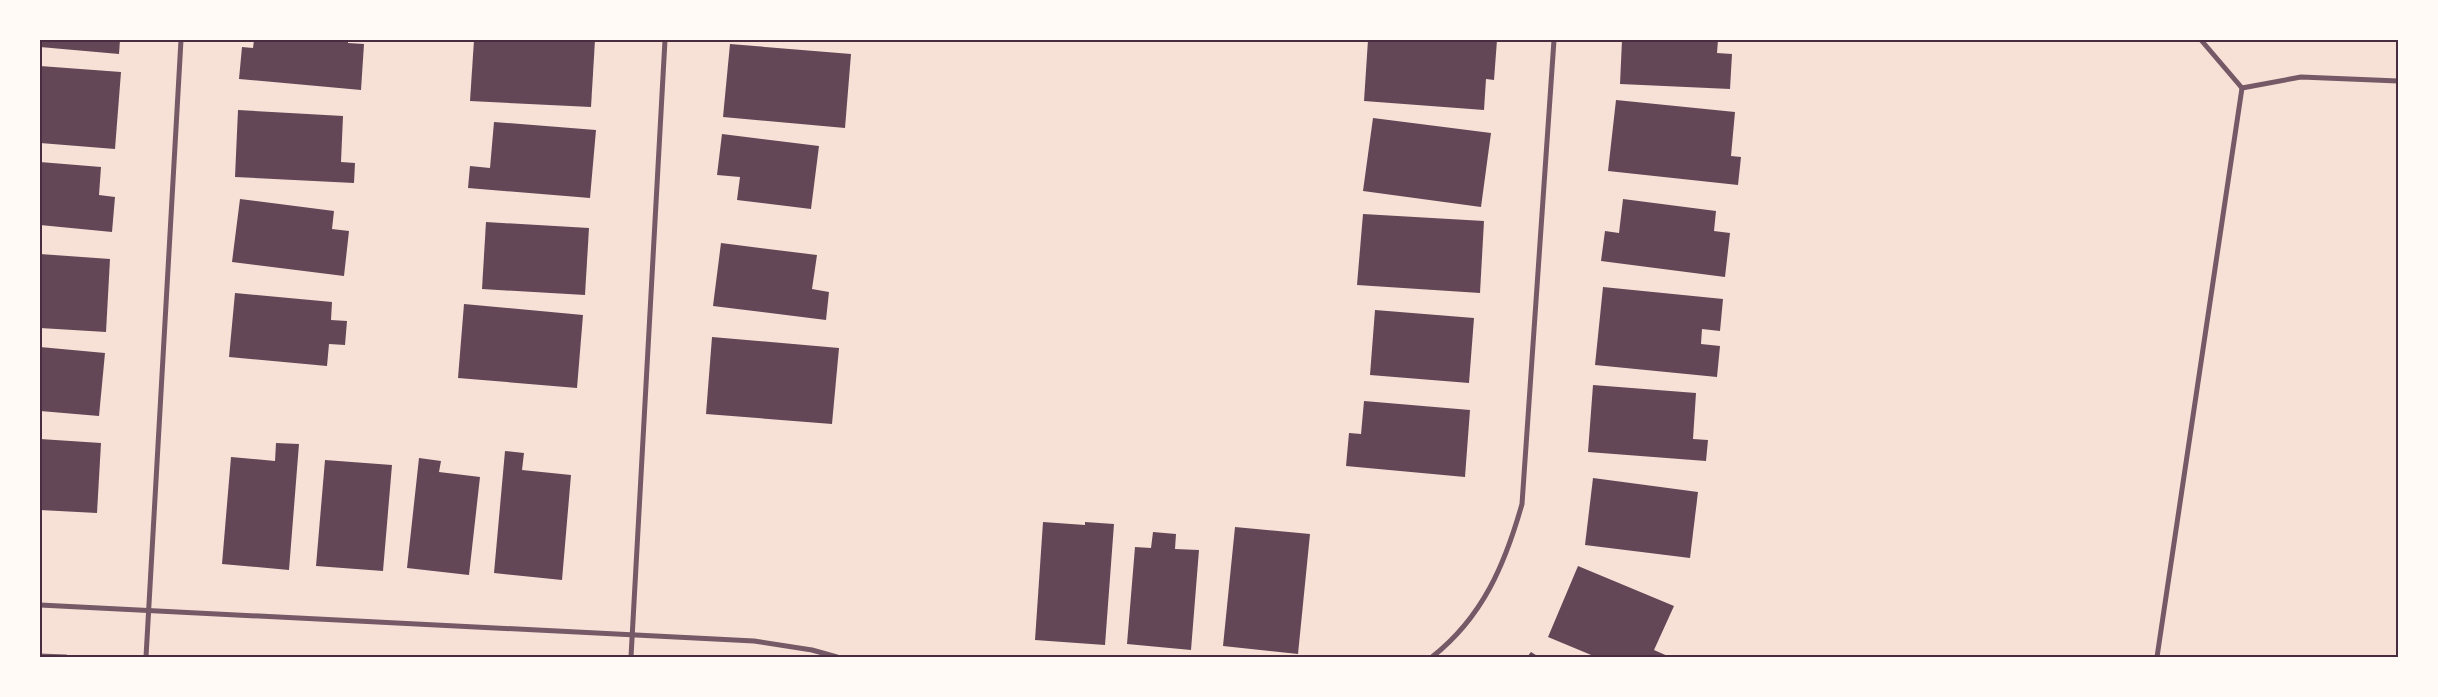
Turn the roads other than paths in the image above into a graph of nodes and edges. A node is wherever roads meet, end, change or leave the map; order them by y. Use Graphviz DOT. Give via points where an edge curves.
graph roads {
  1 [pos="182,40"];
  2 [pos="665,40"];
  3 [pos="1554,40"];
  4 [pos="2201,40"];
  5 [pos="2398,81"];
  6 [pos="2242,88"];
  7 [pos="40,605"];
  8 [pos="149,611"];
  9 [pos="632,636"];
  10 [pos="40,656"];
  11 [pos="66,657"];
  12 [pos="146,657"];
  13 [pos="631,657"];
  14 [pos="837,657"];
  15 [pos="1432,657"];
  16 [pos="2157,657"];
  1 -- 8 [label="street"];
  2 -- 9 [label="street"];
  3 -- 15 [label="street" via="1522,504 1502,565 1484,601 1458,636"];
  4 -- 6 [label="street"];
  5 -- 6 [label="street" via="2301,77"];
  6 -- 16 [label="street"];
  7 -- 8 [label="street"];
  8 -- 9 [label="street"];
  8 -- 12 [label="street"];
  9 -- 13 [label="street"];
  9 -- 14 [label="street" via="754,640"];
  10 -- 11 [label="street"];
}
